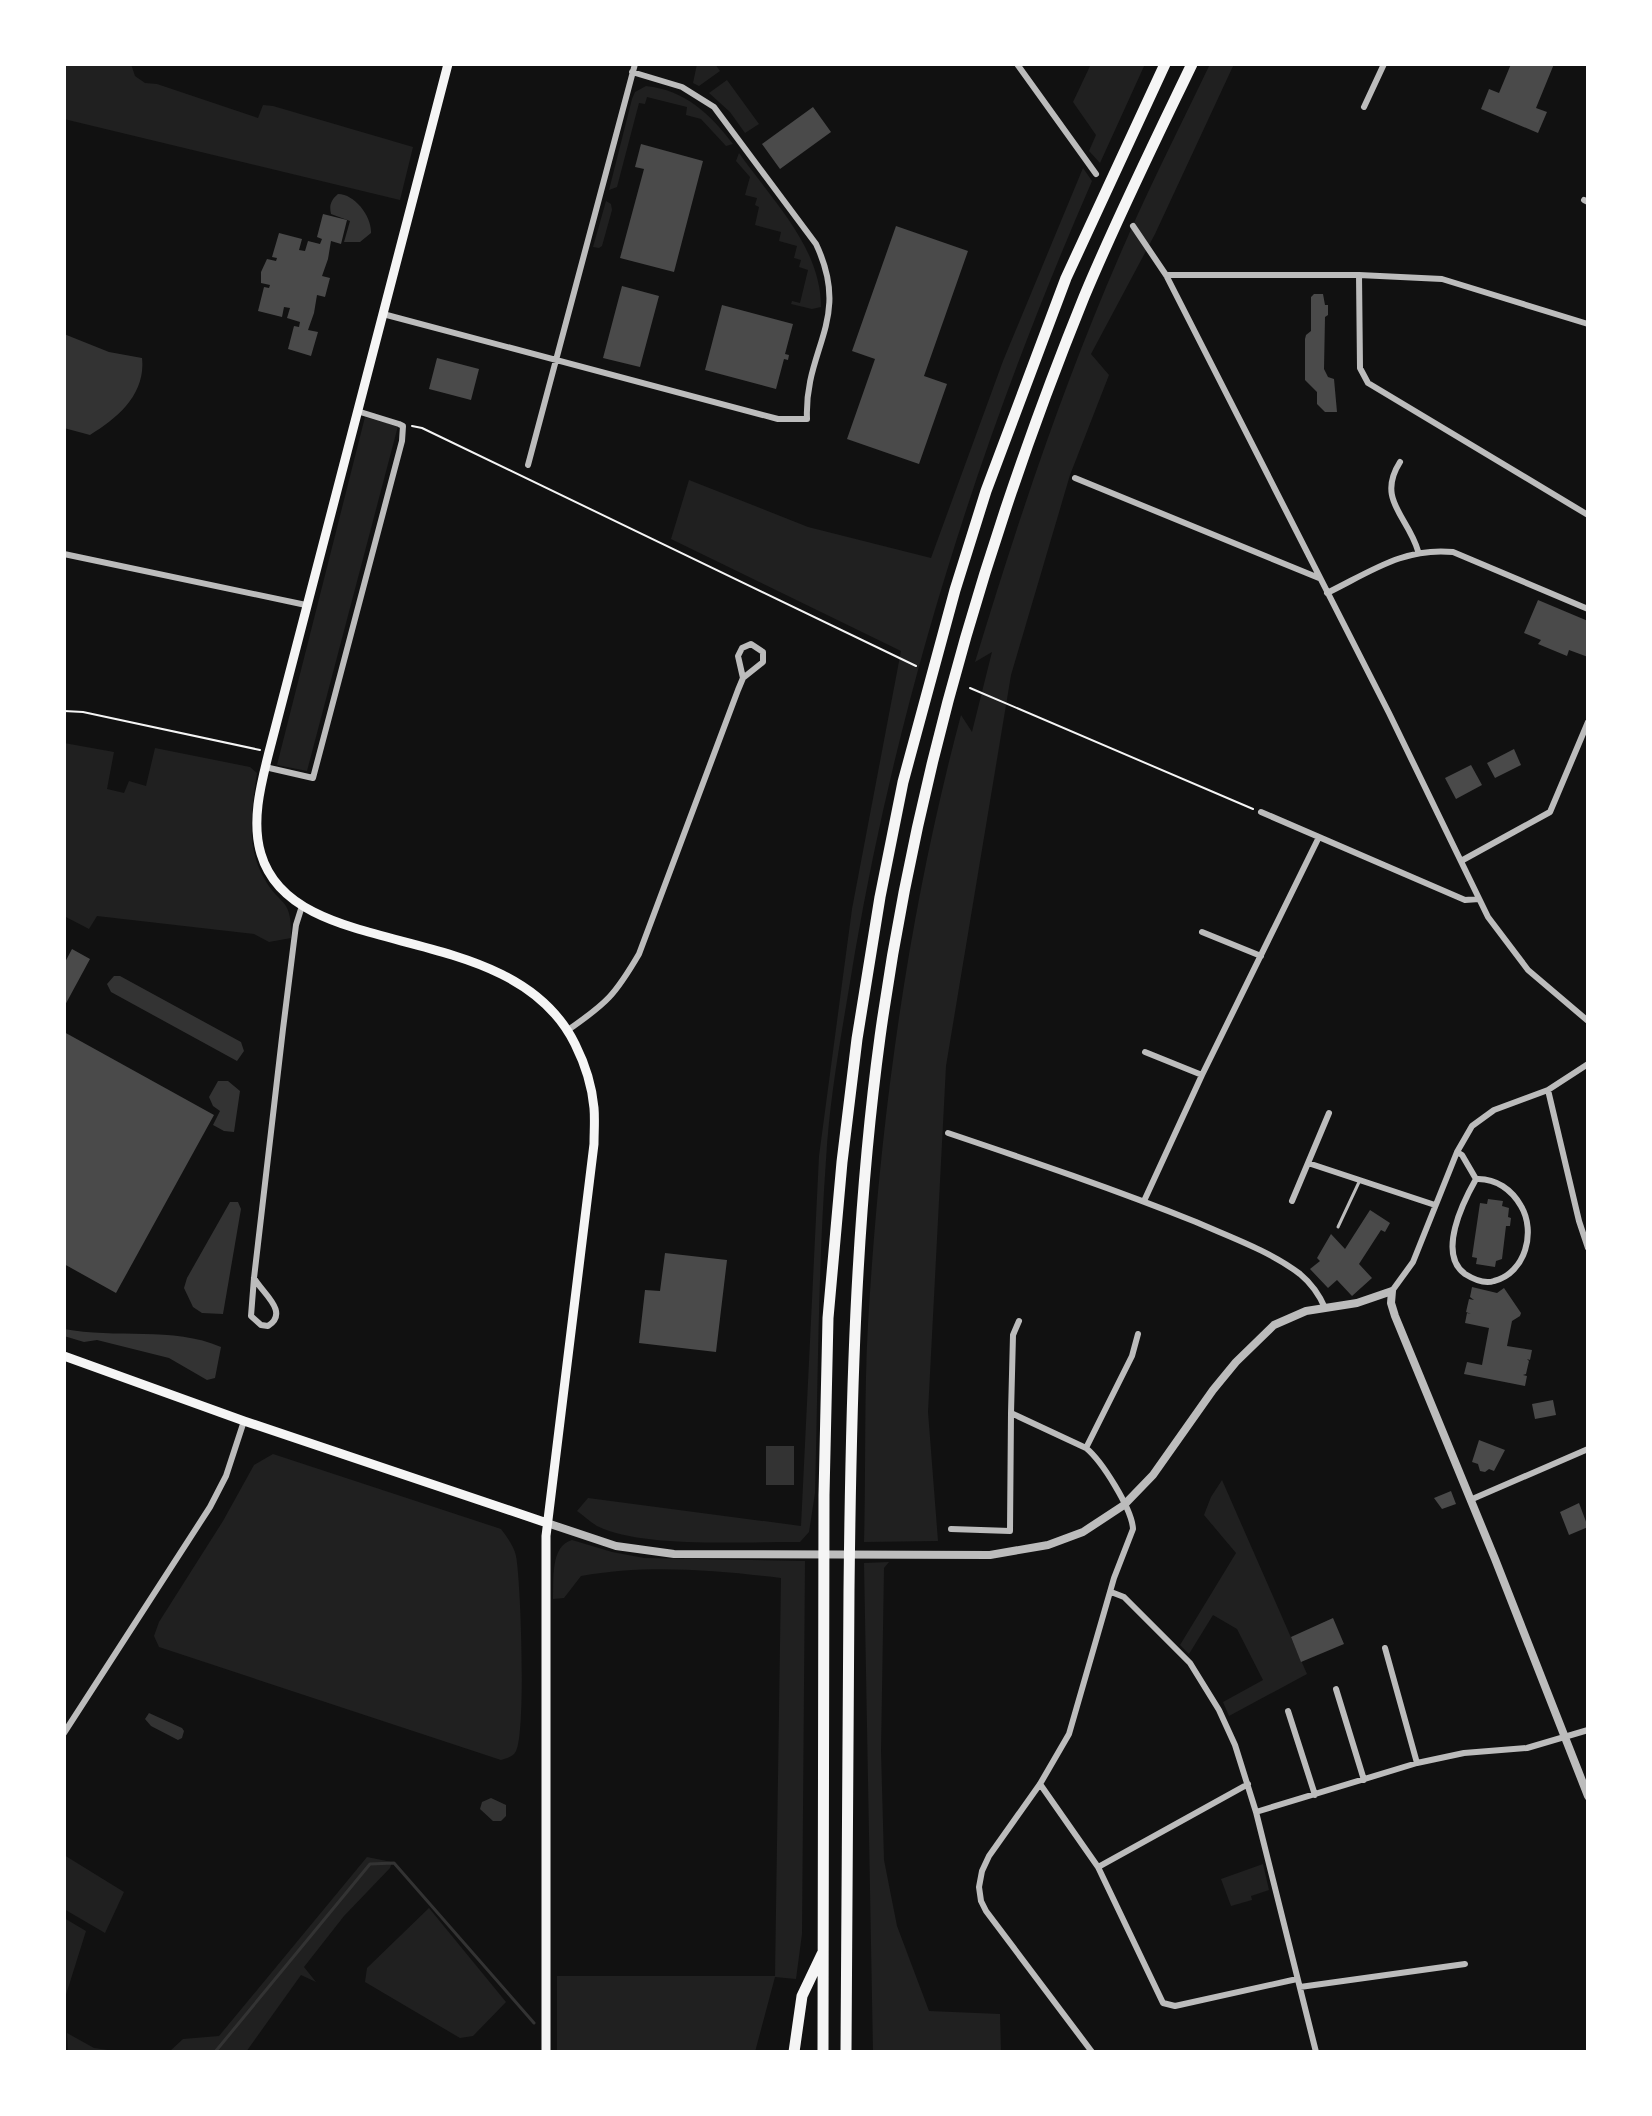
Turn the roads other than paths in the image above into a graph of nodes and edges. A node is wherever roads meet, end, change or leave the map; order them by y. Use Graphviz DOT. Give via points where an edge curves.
graph roads {
  1 [pos="448,64"];
  2 [pos="1017,64"];
  3 [pos="1165,64"];
  4 [pos="1192,64"];
  5 [pos="1384,64"];
  6 [pos="634,68"];
  7 [pos="1364,107"];
  8 [pos="1096,174"];
  9 [pos="1133,226"];
  10 [pos="1166,275"];
  11 [pos="1359,275"];
  12 [pos="383,314"];
  13 [pos="1588,324"];
  14 [pos="555,360"];
  15 [pos="357,411"];
  16 [pos="1400,462"];
  17 [pos="528,465"];
  18 [pos="1075,478"];
  19 [pos="1588,515"];
  20 [pos="1418,551"];
  21 [pos="64,554"];
  22 [pos="1321,578"];
  23 [pos="1327,593"];
  24 [pos="306,605"];
  25 [pos="1588,609"];
  26 [pos="743,678"];
  27 [pos="1588,722"];
  28 [pos="265,767"];
  29 [pos="1261,812"];
  30 [pos="1319,837"];
  31 [pos="1461,861"];
  32 [pos="1479,899"];
  33 [pos="302,906"];
  34 [pos="1202,932"];
  35 [pos="1261,956"];
  36 [pos="1588,1021"];
  37 [pos="568,1030"];
  38 [pos="1145,1052"];
  39 [pos="1588,1064"];
  40 [pos="1202,1075"];
  41 [pos="1548,1090"];
  42 [pos="1329,1113"];
  43 [pos="948,1133"];
  44 [pos="1457,1152"];
  45 [pos="1308,1163"];
  46 [pos="1476,1179"];
  47 [pos="1360,1180"];
  48 [pos="1144,1201"];
  49 [pos="1292,1201"];
  50 [pos="1435,1205"];
  51 [pos="1338,1227"];
  52 [pos="1588,1248"];
  53 [pos="254,1278"];
  54 [pos="1392,1291"];
  55 [pos="1325,1308"];
  56 [pos="1019,1321"];
  57 [pos="1138,1334"];
  58 [pos="64,1356"];
  59 [pos="1011,1413"];
  60 [pos="244,1421"];
  61 [pos="1086,1448"];
  62 [pos="1588,1449"];
  63 [pos="1470,1500"];
  64 [pos="1124,1505"];
  65 [pos="547,1523"];
  66 [pos="951,1529"];
  67 [pos="1111,1592"];
  68 [pos="1385,1648"];
  69 [pos="1336,1689"];
  70 [pos="1288,1711"];
  71 [pos="1588,1730"];
  72 [pos="64,1733"];
  73 [pos="1565,1737"];
  74 [pos="1417,1763"];
  75 [pos="1364,1780"];
  76 [pos="1040,1784"];
  77 [pos="1248,1784"];
  78 [pos="1315,1795"];
  79 [pos="1588,1796"];
  80 [pos="1256,1812"];
  81 [pos="1098,1867"];
  82 [pos="824,1950"];
  83 [pos="1465,1964"];
  84 [pos="1297,1979"];
  85 [pos="1300,1987"];
  86 [pos="546,2052"];
  87 [pos="794,2052"];
  88 [pos="823,2052"];
  89 [pos="846,2052"];
  90 [pos="1092,2052"];
  91 [pos="1316,2052"];
  1 -- 12 [label="main road"];
  2 -- 8 [label="street"];
  3 -- 82 [label="highway" via="1066,278 986,491 903,782 880,897 855,1054 828,1318"];
  4 -- 89 [label="highway" via="1086,293 1006,505 950,692 903,897 880,1036 856,1279"];
  5 -- 7 [label="street"];
  6 -- 14 [label="street"];
  6 -- 14 [label="street" via="714,107 816,244 827,268 830,316 806,396 807,419 778,419"];
  9 -- 10 [label="street"];
  10 -- 11 [label="street"];
  10 -- 22 [label="street"];
  11 -- 13 [label="street" via="1442,279"];
  11 -- 19 [label="street" via="1360,368 1368,383"];
  12 -- 14 [label="street"];
  12 -- 15 [label="main road"];
  14 -- 17 [label="street"];
  15 -- 24 [label="main road"];
  15 -- 28 [label="street" via="403,426 402,441 313,778"];
  16 -- 20 [label="street" via="1390,491"];
  18 -- 22 [label="street"];
  20 -- 23 [label="street"];
  20 -- 25 [label="street" via="1453,552"];
  21 -- 24 [label="street"];
  22 -- 23 [label="street"];
  23 -- 31 [label="street"];
  24 -- 28 [label="main road"];
  26 -- 26 [label="street" via="763,662 763,652 751,644 738,656"];
  26 -- 37 [label="street" via="639,954 618,990"];
  27 -- 31 [label="street" via="1550,812"];
  28 -- 33 [label="main road" via="257,817 260,852 272,879"];
  29 -- 30 [label="street"];
  30 -- 32 [label="street" via="1465,900"];
  30 -- 35 [label="street"];
  31 -- 32 [label="street"];
  32 -- 36 [label="street" via="1528,970"];
  33 -- 37 [label="main road" via="333,921 467,958 505,974 536,994"];
  33 -- 53 [label="street"];
  34 -- 35 [label="street"];
  35 -- 40 [label="street"];
  37 -- 65 [label="main road" via="589,1079 594,1144"];
  38 -- 40 [label="street"];
  39 -- 41 [label="street"];
  40 -- 48 [label="street"];
  41 -- 44 [label="street" via="1483,1117"];
  41 -- 52 [label="street"];
  42 -- 45 [label="street"];
  43 -- 48 [label="street"];
  44 -- 46 [label="street"];
  44 -- 50 [label="street"];
  45 -- 47 [label="street"];
  45 -- 49 [label="street"];
  46 -- 46 [label="street" via="1452,1246 1460,1270 1491,1283 1515,1267 1530,1232 1522,1206 1507,1188"];
  47 -- 50 [label="street"];
  47 -- 51 [label="lane"];
  48 -- 55 [label="street" via="1279,1261 1312,1284"];
  50 -- 54 [label="street" via="1413,1262"];
  53 -- 53 [label="street" via="251,1316 268,1326 278,1314"];
  54 -- 55 [label="street"];
  54 -- 63 [label="street" via="1395,1316"];
  55 -- 64 [label="street" via="1288,1317 1255,1341"];
  56 -- 59 [label="street" via="1013,1335"];
  57 -- 61 [label="street"];
  58 -- 60 [label="main road"];
  59 -- 61 [label="street"];
  59 -- 66 [label="street" via="1010,1531"];
  60 -- 65 [label="main road"];
  60 -- 72 [label="street" via="210,1507"];
  61 -- 64 [label="street"];
  62 -- 63 [label="street"];
  63 -- 73 [label="street"];
  64 -- 65 [label="street" via="1083,1532 1026,1551 990,1555 674,1554 636,1551"];
  64 -- 67 [label="street" via="1133,1529"];
  65 -- 86 [label="main road"];
  67 -- 76 [label="street" via="1069,1734"];
  67 -- 77 [label="street" via="1124,1597 1190,1663 1219,1710"];
  68 -- 74 [label="street"];
  69 -- 75 [label="street"];
  70 -- 78 [label="street"];
  71 -- 73 [label="street"];
  73 -- 74 [label="street" via="1527,1748"];
  73 -- 79 [label="street"];
  74 -- 75 [label="street"];
  75 -- 78 [label="street"];
  76 -- 81 [label="street"];
  76 -- 90 [label="street" via="989,1856 979,1887 981,1901"];
  77 -- 80 [label="street"];
  77 -- 81 [label="street"];
  78 -- 80 [label="street"];
  80 -- 84 [label="street"];
  81 -- 84 [label="street" via="1167,2006"];
  82 -- 87 [label="highway" via="802,1996"];
  82 -- 88 [label="highway"];
  83 -- 85 [label="street"];
  84 -- 85 [label="street"];
  85 -- 91 [label="street"];
}
